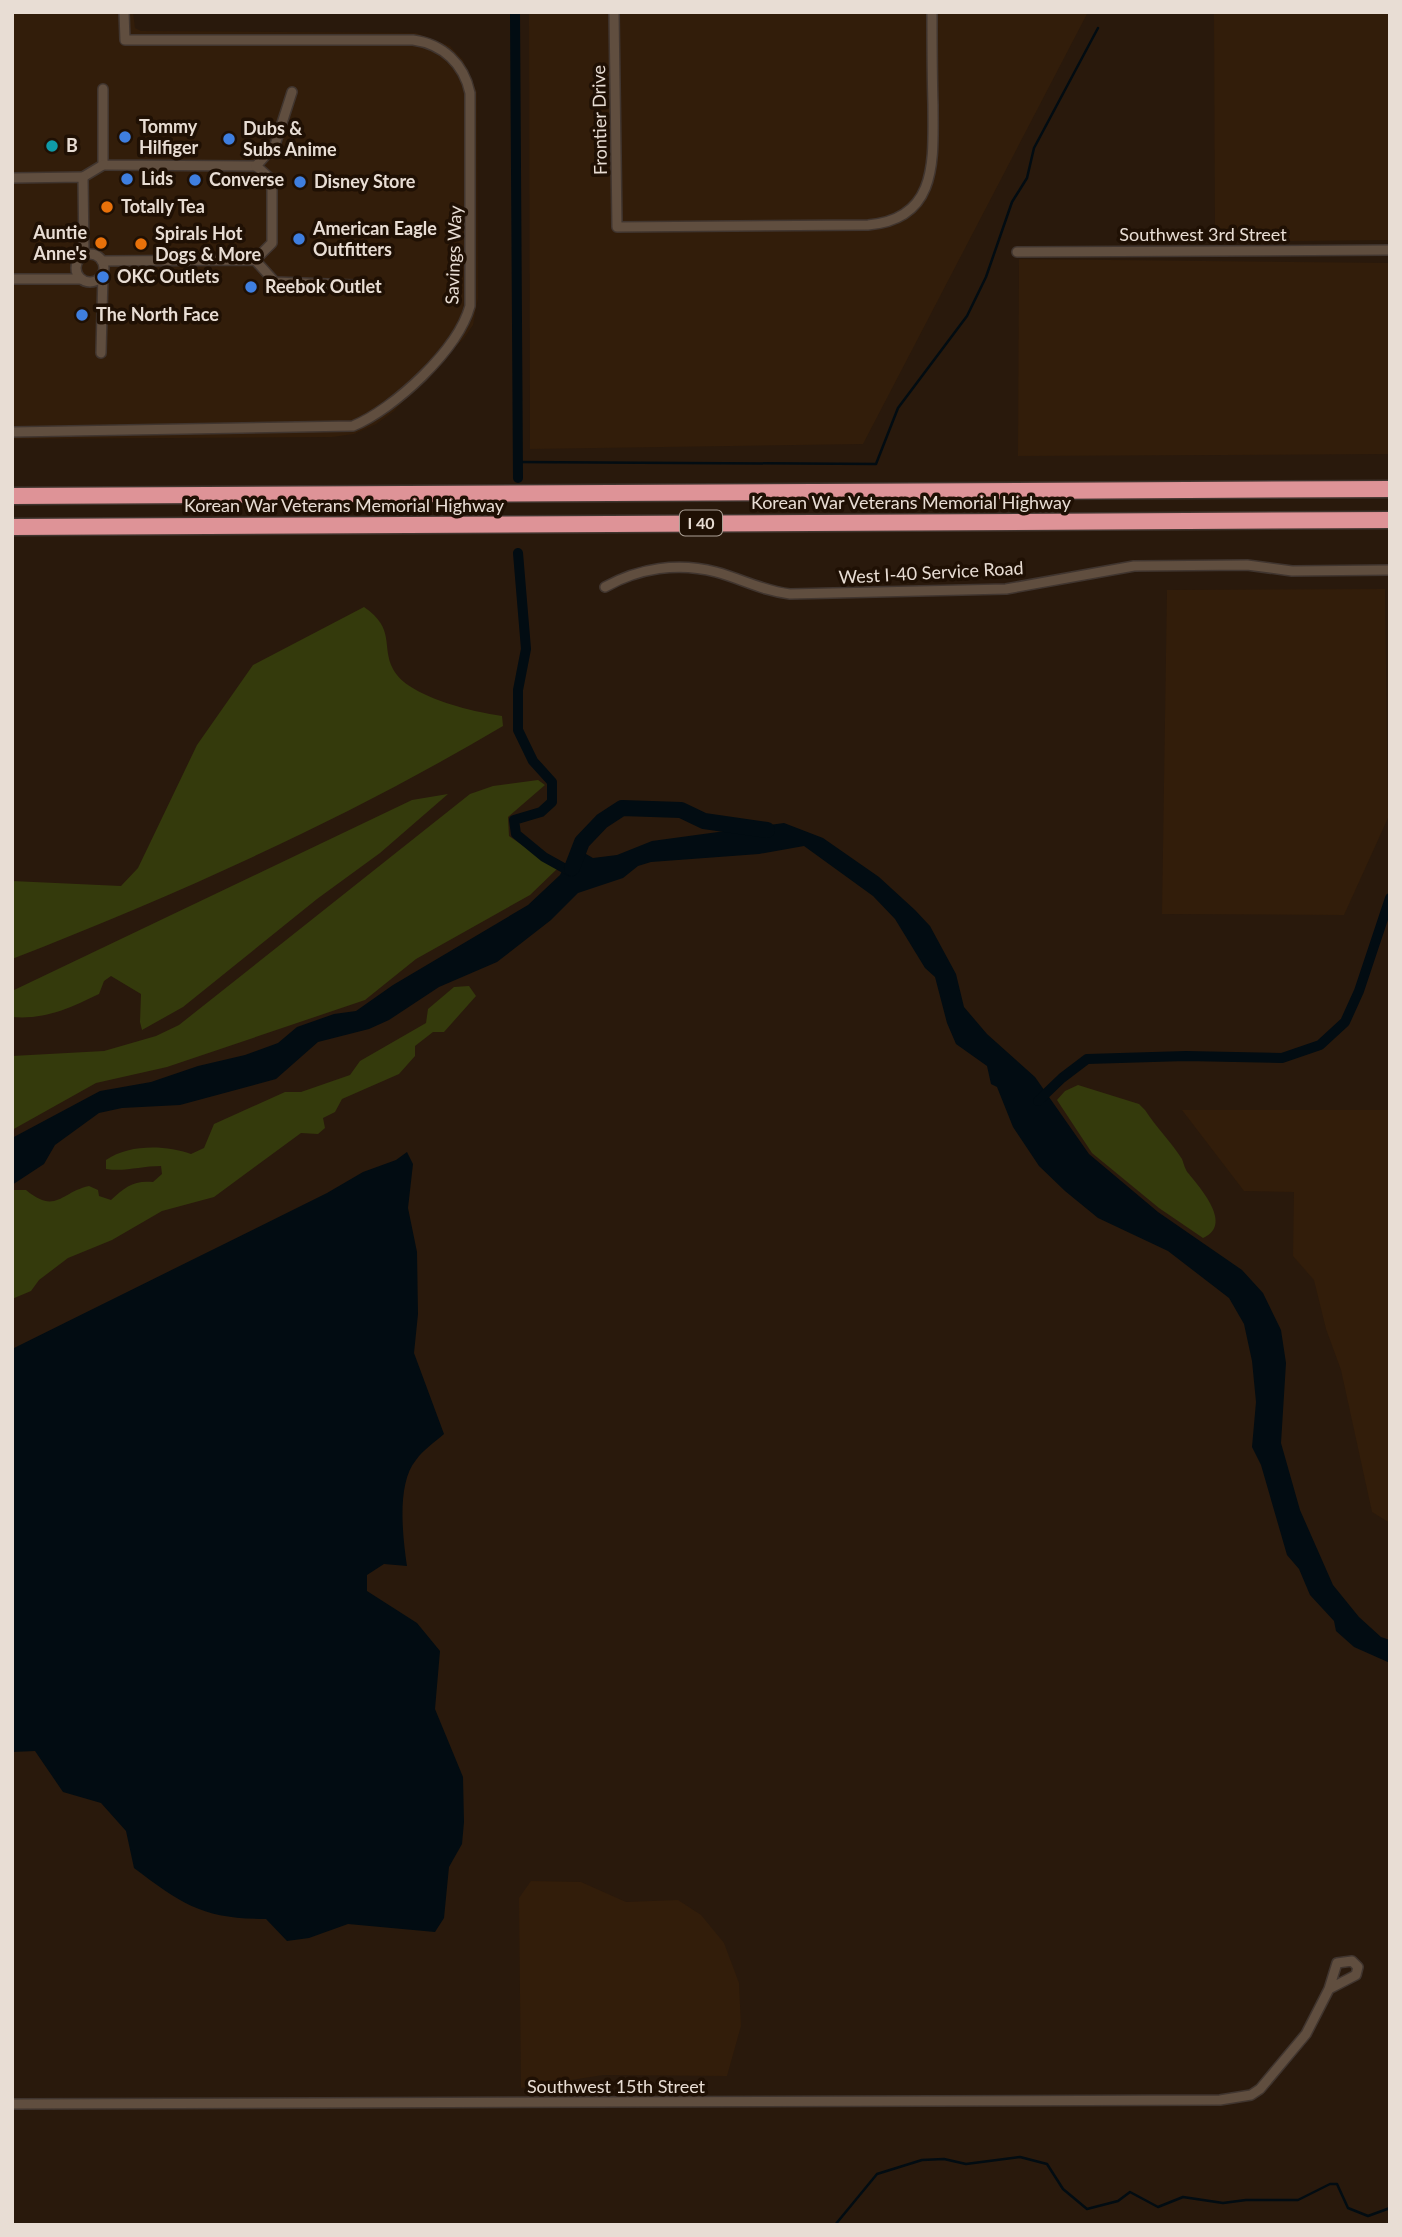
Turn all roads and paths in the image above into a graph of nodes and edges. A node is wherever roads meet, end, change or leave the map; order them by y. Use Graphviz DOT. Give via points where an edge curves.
graph roads {
  1 [pos="124,12"];
  2 [pos="614,12"];
  3 [pos="932,12"];
  4 [pos="103,89"];
  5 [pos="292,92"];
  6 [pos="103,165"];
  7 [pos="256,166"];
  8 [pos="83,177"];
  9 [pos="12,178"];
  10 [pos="1390,250"];
  11 [pos="1017,252"];
  12 [pos="84,254"];
  13 [pos="255,260"];
  14 [pos="102,261"];
  15 [pos="103,273"];
  16 [pos="12,279"];
  17 [pos="82,279"];
  18 [pos="355,285"];
  19 [pos="101,353"];
  20 [pos="12,432"];
  21 [pos="1390,489"];
  22 [pos="12,496"];
  23 [pos="1390,520"];
  24 [pos="12,527"];
  25 [pos="1390,570"];
  26 [pos="605,587"];
  27 [pos="1329,1989"];
  28 [pos="12,2104"];
  1 -- 20 [label="street, Savings Way" via="125,40 413,40 435,46 453,58 470,93 470,306 457,335 432,362 382,411 353,426"];
  2 -- 3 [label="street, Frontier Drive" via="617,227 880,223 899,217 920,199 933,164"];
  4 -- 6 [label="street"];
  5 -- 7 [label="street" via="275,145"];
  6 -- 7 [label="street"];
  6 -- 8 [label="street"];
  7 -- 13 [label="street" via="272,180 272,243"];
  8 -- 9 [label="street"];
  8 -- 12 [label="street"];
  10 -- 11 [label="street, Southwest 3rd Street"];
  12 -- 14 [label="street" via="94,254"];
  12 -- 17 [label="street" via="75,264"];
  13 -- 14 [label="street"];
  13 -- 18 [label="street" via="275,282"];
  14 -- 15 [label="street"];
  15 -- 17 [label="street" via="92,282"];
  15 -- 19 [label="street"];
  16 -- 17 [label="street"];
  21 -- 22 [label="highway, Korean War Veterans Memorial Highway / I 40"];
  23 -- 24 [label="highway, Korean War Veterans Memorial Highway / I 40"];
  25 -- 26 [label="street, West I-40 Service Road" via="1134,566 1006,589 790,594 755,588 715,572 656,568 627,575"];
  27 -- 28 [label="street, Southwest 15th Street" via="1298,2047 1260,2089 1220,2100"];
}
